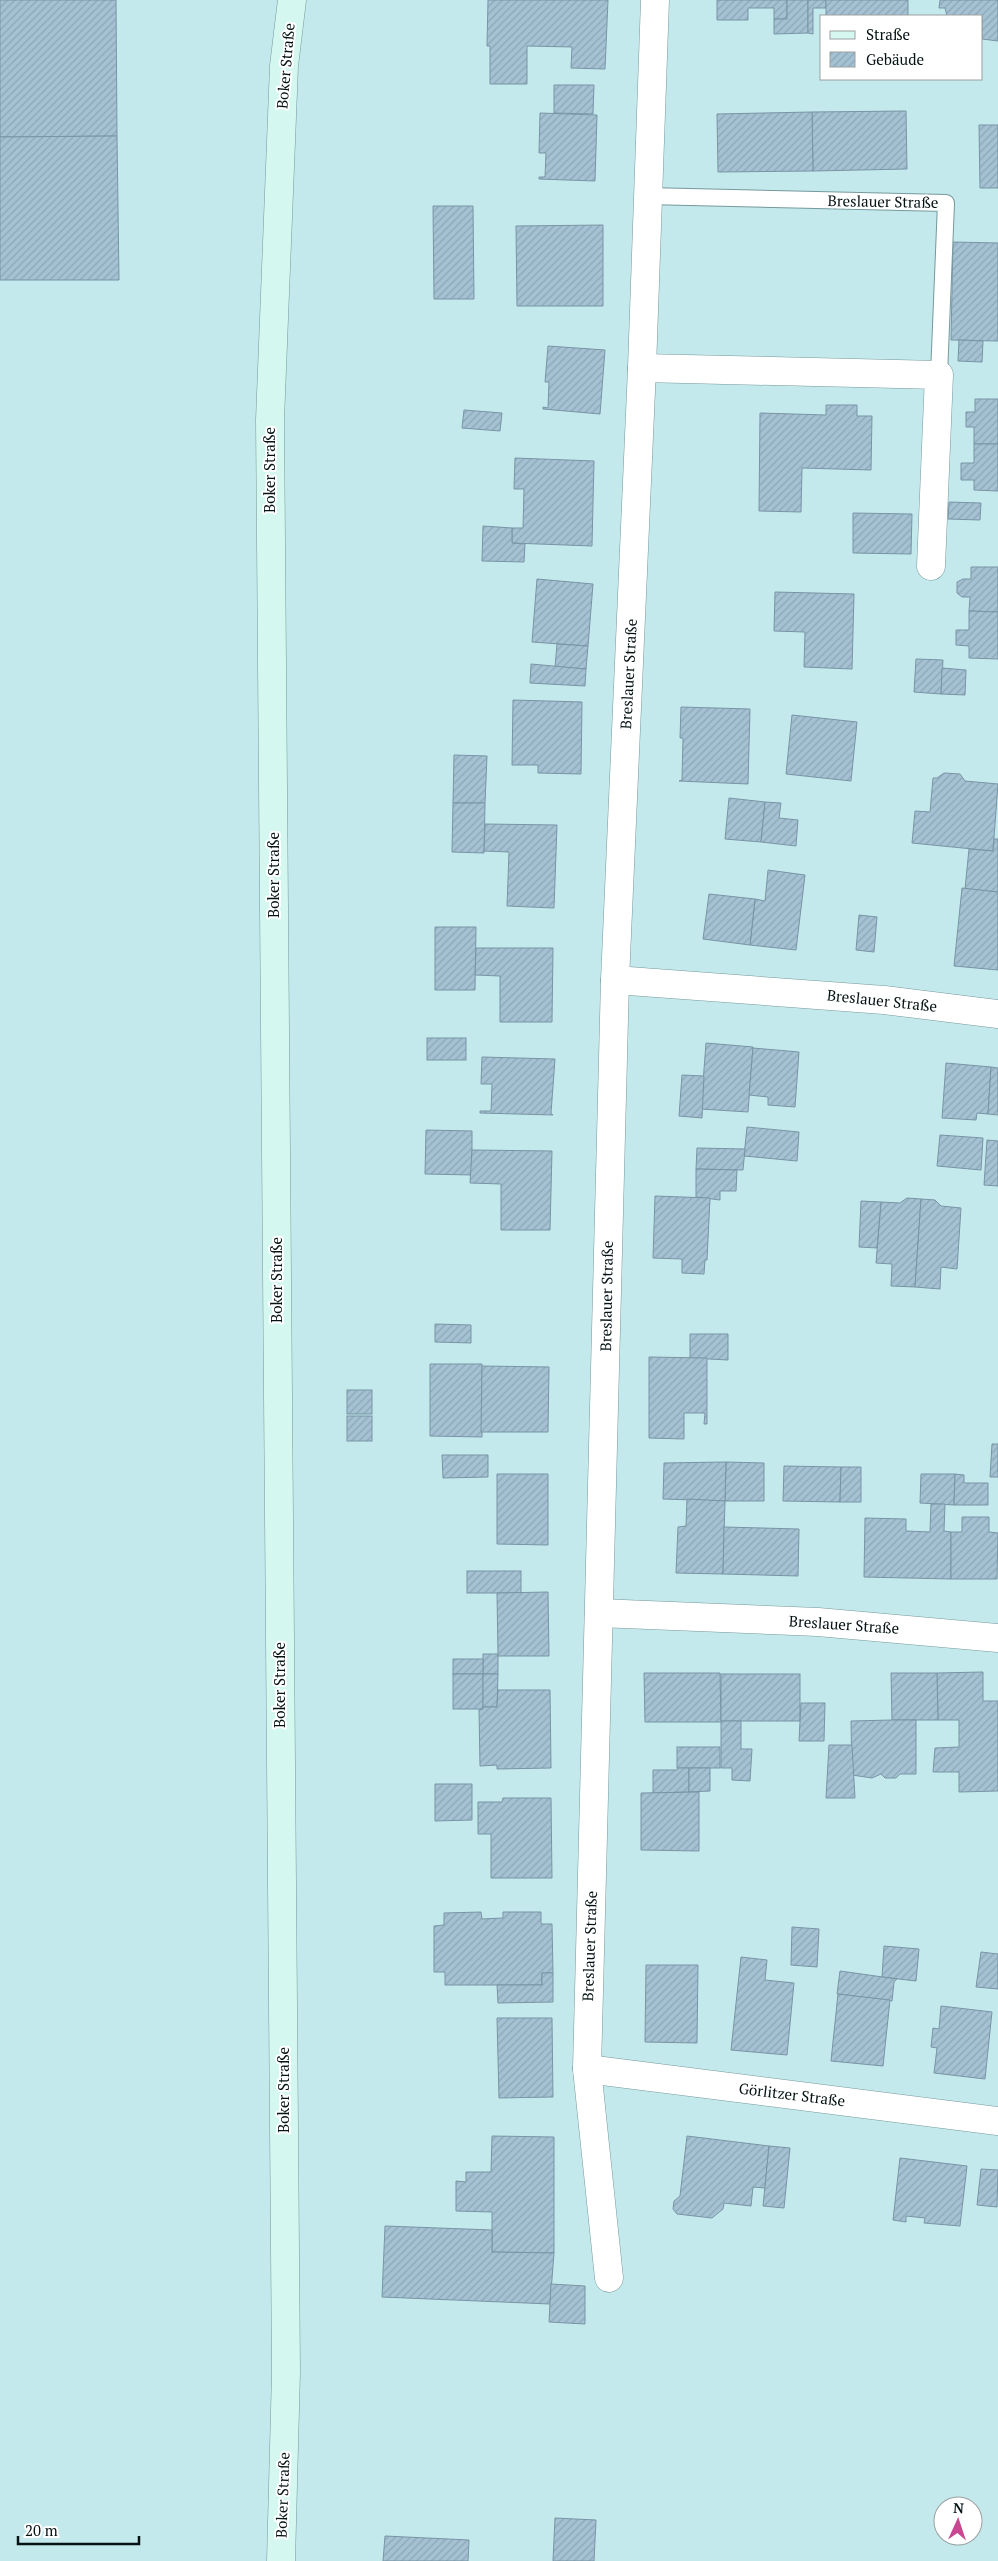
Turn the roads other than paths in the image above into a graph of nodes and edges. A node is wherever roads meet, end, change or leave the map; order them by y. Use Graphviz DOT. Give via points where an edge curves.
graph roads {
  1 [pos="292,0"];
  2 [pos="655,0"];
  3 [pos="647,196"];
  4 [pos="642,368"];
  5 [pos="939,375"];
  6 [pos="931,566"];
  7 [pos="615,980"];
  8 [pos="998,1014"];
  9 [pos="599,1614"];
  10 [pos="998,1638"];
  11 [pos="587,2069"];
  12 [pos="998,2121"];
  13 [pos="609,2278"];
  14 [pos="281,2561"];
  1 -- 14 [label="main road, Boker Straße" via="284,66 270,420 286,2362"];
  2 -- 3 [label="street, Breslauer Straße"];
  3 -- 4 [label="street, Breslauer Straße"];
  3 -- 5 [label="lane, Breslauer Straße" via="946,203"];
  4 -- 5 [label="street"];
  4 -- 7 [label="street, Breslauer Straße"];
  5 -- 6 [label="street, Breslauer Straße"];
  7 -- 8 [label="street, Breslauer Straße" via="875,1000"];
  7 -- 9 [label="street, Breslauer Straße"];
  9 -- 10 [label="street, Breslauer Straße" via="818,1622"];
  9 -- 11 [label="street, Breslauer Straße"];
  11 -- 12 [label="street, Görlitzer Straße"];
  11 -- 13 [label="street, Breslauer Straße"];
}
